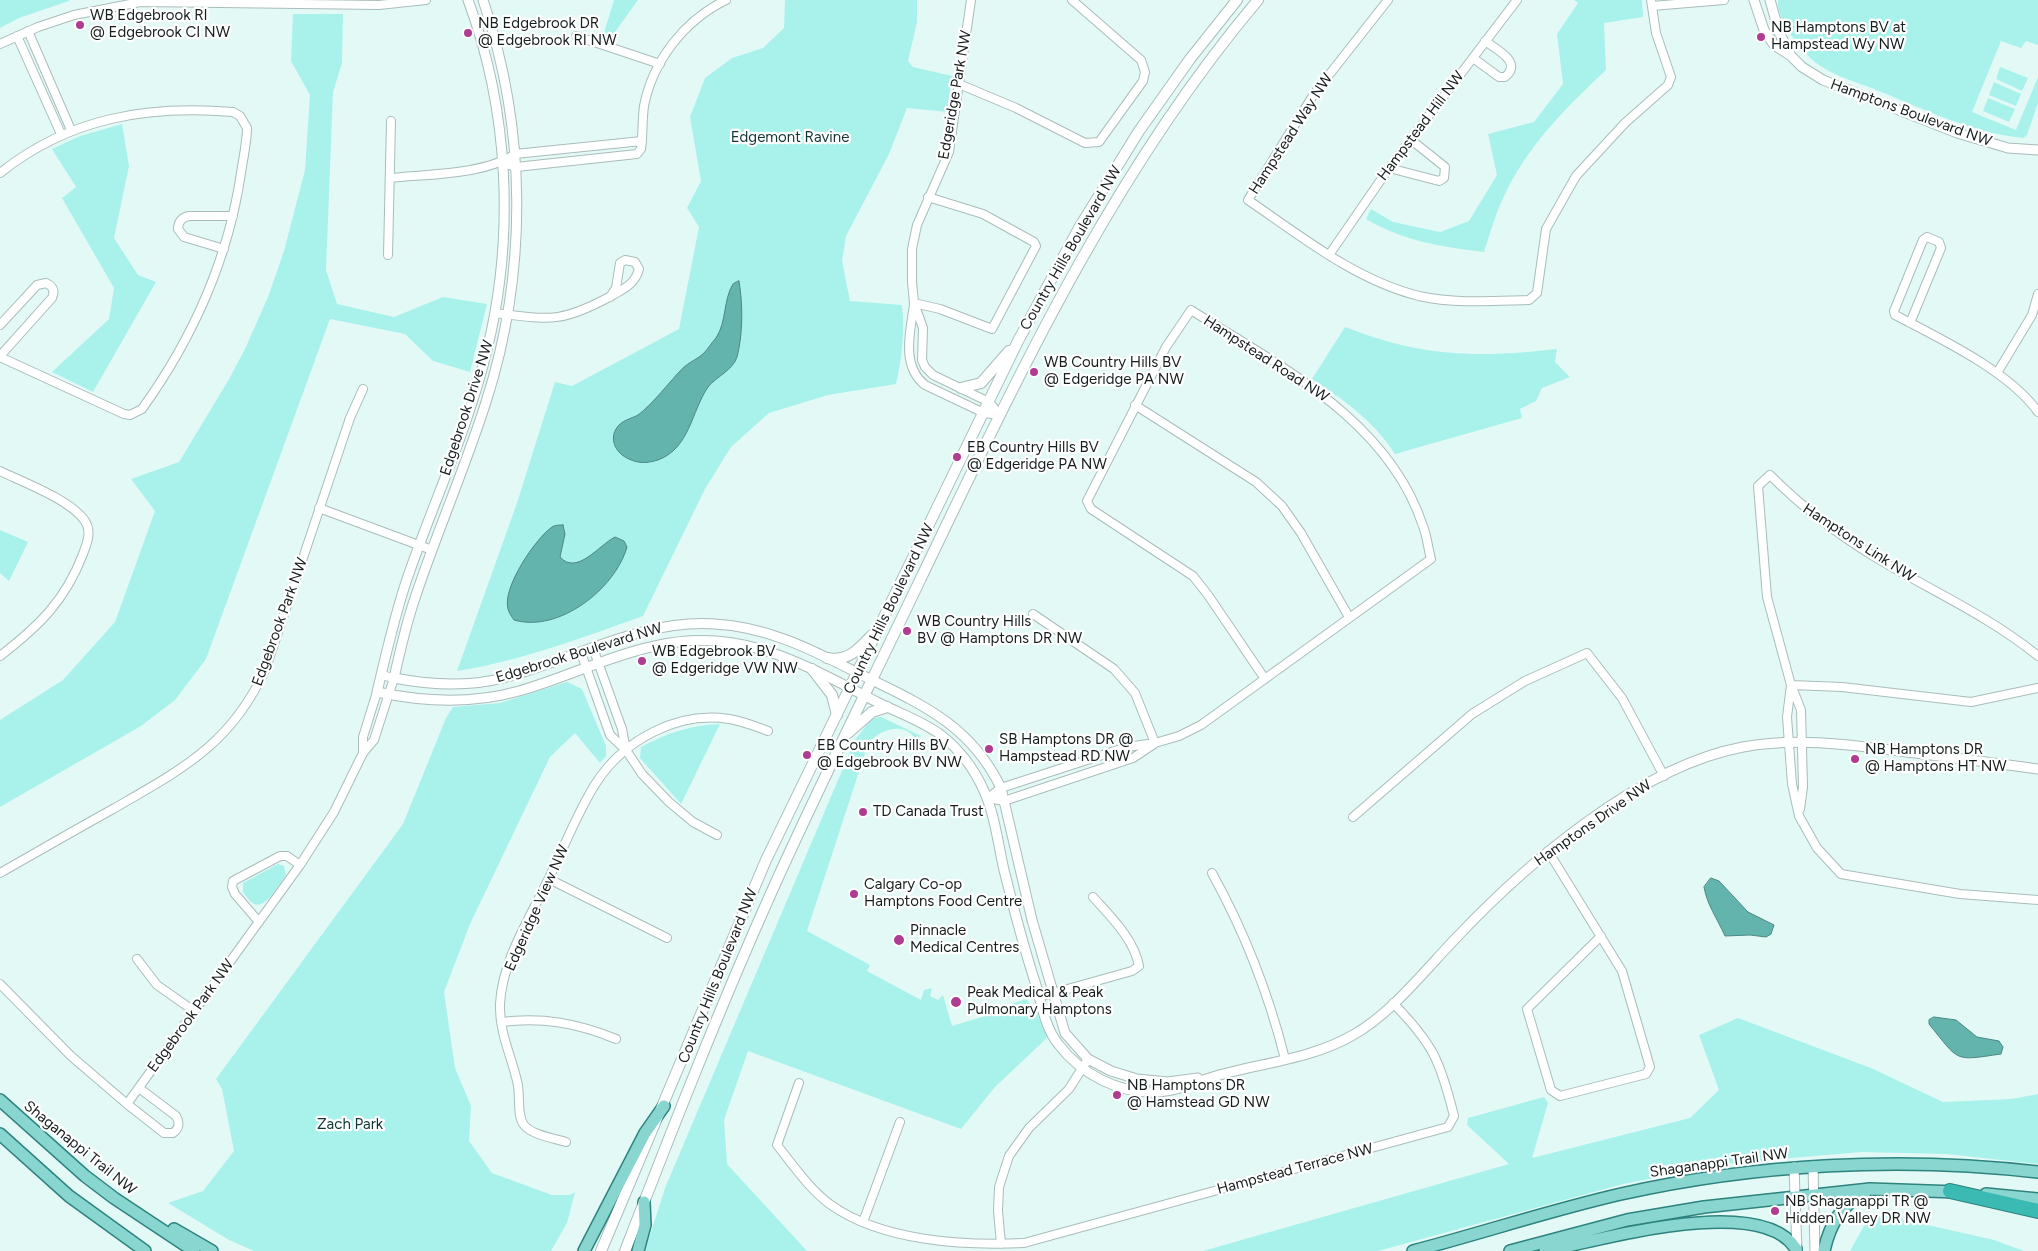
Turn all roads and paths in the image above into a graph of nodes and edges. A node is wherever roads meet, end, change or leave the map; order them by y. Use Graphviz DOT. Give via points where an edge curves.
graph roads {
  1 [pos="426,0"];
  2 [pos="468,0"];
  3 [pos="483,0"];
  4 [pos="726,0"];
  5 [pos="971,0"];
  6 [pos="1072,0"];
  7 [pos="1236,0"];
  8 [pos="1258,0"];
  9 [pos="1388,0"];
  10 [pos="1517,0"];
  11 [pos="1724,0"];
  12 [pos="1754,0"];
  13 [pos="1770,0"];
  14 [pos="140,1"];
  15 [pos="240,1"];
  16 [pos="344,2"];
  17 [pos="364,2"];
  18 [pos="121,3"];
  19 [pos="1651,3"];
  20 [pos="28,31"];
  21 [pos="17,36"];
  22 [pos="576,36"];
  23 [pos="1485,41"];
  24 [pos="0,44"];
  25 [pos="1792,56"];
  26 [pos="1473,58"];
  27 [pos="660,64"];
  28 [pos="959,84"];
  29 [pos="391,121"];
  30 [pos="71,130"];
  31 [pos="60,134"];
  32 [pos="1410,139"];
  33 [pos="642,141"];
  34 [pos="576,148"];
  35 [pos="2038,150"];
  36 [pos="515,154"];
  37 [pos="577,160"];
  38 [pos="502,162"];
  39 [pos="516,166"];
  40 [pos="1389,168"];
  41 [pos="0,173"];
  42 [pos="390,178"];
  43 [pos="928,197"];
  44 [pos="233,216"];
  45 [pos="224,249"];
  46 [pos="388,255"];
  47 [pos="1329,255"];
  48 [pos="2038,294"];
  49 [pos="610,296"];
  50 [pos="914,303"];
  51 [pos="495,313"];
  52 [pos="508,315"];
  53 [pos="1910,323"];
  54 [pos="0,325"];
  55 [pos="1018,341"];
  56 [pos="0,356"];
  57 [pos="1998,373"];
  58 [pos="961,388"];
  59 [pos="364,389"];
  60 [pos="989,402"];
  61 [pos="1136,405"];
  62 [pos="2038,412"];
  63 [pos="984,414"];
  64 [pos="1000,415"];
  65 [pos="0,471"];
  66 [pos="320,508"];
  67 [pos="420,545"];
  68 [pos="432,550"];
  69 [pos="1033,614"];
  70 [pos="1349,617"];
  71 [pos="880,627"];
  72 [pos="592,648"];
  73 [pos="581,653"];
  74 [pos="0,656"];
  75 [pos="2038,656"];
  76 [pos="827,658"];
  77 [pos="598,664"];
  78 [pos="586,668"];
  79 [pos="812,669"];
  80 [pos="858,673"];
  81 [pos="381,675"];
  82 [pos="1265,679"];
  83 [pos="872,680"];
  84 [pos="1791,685"];
  85 [pos="392,687"];
  86 [pos="851,688"];
  87 [pos="2038,688"];
  88 [pos="377,692"];
  89 [pos="864,696"];
  90 [pos="886,707"];
  91 [pos="837,716"];
  92 [pos="768,731"];
  93 [pos="844,737"];
  94 [pos="1802,741"];
  95 [pos="1789,742"];
  96 [pos="1155,743"];
  97 [pos="626,750"];
  98 [pos="363,753"];
  99 [pos="2038,769"];
  100 [pos="1664,776"];
  101 [pos="1001,788"];
  102 [pos="988,798"];
  103 [pos="1004,801"];
  104 [pos="1799,816"];
  105 [pos="1353,817"];
  106 [pos="717,835"];
  107 [pos="1548,851"];
  108 [pos="300,865"];
  109 [pos="0,873"];
  110 [pos="1212,873"];
  111 [pos="549,879"];
  112 [pos="1093,896"];
  113 [pos="2038,900"];
  114 [pos="259,922"];
  115 [pos="1601,936"];
  116 [pos="667,938"];
  117 [pos="137,959"];
  118 [pos="0,984"];
  119 [pos="1052,992"];
  120 [pos="1039,996"];
  121 [pos="1393,1003"];
  122 [pos="194,1012"];
  123 [pos="501,1022"];
  124 [pos="616,1039"];
  125 [pos="1284,1058"];
  126 [pos="1088,1059"];
  127 [pos="1082,1069"];
  128 [pos="1213,1077"];
  129 [pos="799,1083"];
  130 [pos="139,1088"];
  131 [pos="0,1100"];
  132 [pos="127,1104"];
  133 [pos="664,1106"];
  134 [pos="900,1122"];
  135 [pos="0,1134"];
  136 [pos="566,1142"];
  137 [pos="1813,1166"];
  138 [pos="1794,1167"];
  139 [pos="2038,1172"];
  140 [pos="1870,1189"];
  141 [pos="1950,1191"];
  142 [pos="1814,1196"];
  143 [pos="1795,1198"];
  144 [pos="2038,1199"];
  145 [pos="644,1202"];
  146 [pos="2038,1211"];
  147 [pos="139,1214"];
  148 [pos="863,1222"];
  149 [pos="1001,1244"];
  150 [pos="1796,1250"];
  151 [pos="145,1251"];
  152 [pos="194,1251"];
  153 [pos="212,1251"];
  154 [pos="584,1251"];
  155 [pos="602,1251"];
  156 [pos="625,1251"];
  157 [pos="638,1251"];
  158 [pos="1413,1251"];
  159 [pos="1510,1251"];
  160 [pos="1545,1251"];
  161 [pos="1814,1251"];
  162 [pos="1824,1251"];
  1 -- 17 [label="street" via="395,5"];
  2 -- 38 [label="street, Edgebrook Drive NW" via="488,67"];
  3 -- 36 [label="street, Edgebrook Drive NW" via="503,71"];
  4 -- 27 [label="street" via="696,18 677,38"];
  5 -- 28 [label="street, Edgeridge Park NW"];
  6 -- 28 [label="street" via="1141,60 1145,68 1143,81 1099,142 1085,143"];
  7 -- 55 [label="main road, Country Hills Boulevard NW" via="1139,131 1079,228"];
  8 -- 64 [label="main road, Country Hills Boulevard NW" via="1186,93 1130,176 1068,282"];
  9 -- 47 [label="street, Hampstead Way NW" via="1314,94 1248,200"];
  10 -- 23 [label="street, Hampstead Hill NW"];
  11 -- 19 [label="street, Hampstead Way NW"];
  12 -- 25 [label="street, Hamptons Boulevard NW" via="1769,39"];
  13 -- 25 [label="street, Hamptons Boulevard NW" via="1779,32"];
  14 -- 15 [label="street"];
  14 -- 18 [label="street"];
  15 -- 16 [label="street"];
  16 -- 17 [label="street"];
  18 -- 20 [label="street"];
  19 -- 47 [label="street, Hampstead Way NW" via="1656,33 1671,77 1668,85 1625,123 1576,176 1546,229 1537,293 1529,300 1470,302 1420,296 1371,278"];
  20 -- 21 [label="street"];
  20 -- 30 [label="street"];
  21 -- 24 [label="street"];
  21 -- 31 [label="street"];
  22 -- 27 [label="street"];
  23 -- 26 [label="street, Hampstead Hill NW"];
  23 -- 26 [label="street" via="1510,60 1511,72 1499,77"];
  25 -- 35 [label="street, Hamptons Boulevard NW" via="1802,67 1823,80 1957,133 2008,148"];
  26 -- 32 [label="street, Hampstead Hill NW"];
  27 -- 33 [label="street" via="644,106"];
  28 -- 43 [label="street, Edgeridge Park NW" via="949,152"];
  29 -- 42 [label="street"];
  30 -- 31 [label="street"];
  30 -- 44 [label="street" via="115,117 147,112 218,111 237,114 247,132"];
  31 -- 41 [label="street"];
  32 -- 40 [label="street, Hampstead Hill NW"];
  32 -- 40 [label="street" via="1445,167 1444,178 1438,181"];
  33 -- 34 [label="street"];
  33 -- 37 [label="street" via="637,154"];
  34 -- 36 [label="street"];
  34 -- 37 [label="street"];
  36 -- 38 [label="street"];
  36 -- 39 [label="street, Edgebrook Drive NW"];
  37 -- 39 [label="street"];
  38 -- 39 [label="street"];
  38 -- 42 [label="street"];
  38 -- 51 [label="street, Edgebrook Drive NW" via="504,228"];
  39 -- 52 [label="street, Edgebrook Drive NW" via="518,221"];
  40 -- 47 [label="street, Hampstead Hill NW"];
  42 -- 46 [label="street"];
  43 -- 50 [label="street, Edgeridge Park NW" via="913,243"];
  43 -- 50 [label="street" via="983,214 1036,246 992,330 940,309"];
  44 -- 45 [label="street"];
  44 -- 45 [label="street" via="189,216 179,223 179,232 184,237"];
  45 -- 56 [label="street" via="189,335 137,413 124,414"];
  48 -- 57 [label="street" via="2032,315"];
  49 -- 49 [label="street" via="634,281 639,269 635,262 625,260 620,263 616,288"];
  49 -- 52 [label="street" via="565,317 545,319"];
  50 -- 58 [label="street, Edgeridge Park NW" via="923,328 922,360 925,367 933,375"];
  50 -- 63 [label="street, Edgeridge Park NW" via="910,328 910,363 914,375 925,385"];
  51 -- 52 [label="street"];
  51 -- 67 [label="street, Edgebrook Drive NW" via="475,394"];
  52 -- 68 [label="street, Edgebrook Drive NW" via="486,403"];
  53 -- 53 [label="street" via="1941,248 1938,242 1927,237 1894,311 1895,315"];
  53 -- 57 [label="street"];
  54 -- 56 [label="street" via="37,285 46,283 51,286 52,298"];
  55 -- 58 [label="main road" via="981,383"];
  55 -- 60 [label="main road, Country Hills Boulevard NW"];
  57 -- 62 [label="street"];
  58 -- 60 [label="street, Edgeridge Park NW"];
  59 -- 66 [label="street, Edgebrook Park NW" via="350,418"];
  60 -- 63 [label="main road, Country Hills Boulevard NW"];
  60 -- 64 [label="street, Edgeridge Park NW"];
  61 -- 70 [label="street" via="1256,482 1282,506"];
  61 -- 70 [label="street, Hampstead Road NW" via="1166,347 1191,310 1307,384 1369,436 1404,487 1423,525 1431,559"];
  61 -- 82 [label="street, Hampstead Road NW" via="1087,501 1091,509 1193,576"];
  63 -- 64 [label="street, Edgeridge Park NW"];
  63 -- 71 [label="main road, Country Hills Boulevard NW"];
  64 -- 83 [label="main road, Country Hills Boulevard NW"];
  65 -- 74 [label="street" via="47,493 75,512 89,530 75,576 60,600 38,625"];
  66 -- 67 [label="street"];
  66 -- 109 [label="street, Edgebrook Park NW" via="266,668 242,711 221,737 184,768"];
  67 -- 68 [label="street"];
  67 -- 81 [label="street, Edgebrook Drive NW" via="396,613"];
  68 -- 85 [label="street, Edgebrook Drive NW" via="414,599"];
  69 -- 96 [label="street" via="1114,669 1135,693"];
  70 -- 82 [label="street, Hampstead Road NW"];
  71 -- 76 [label="main road" via="849,656"];
  71 -- 80 [label="main road, Country Hills Boulevard NW"];
  72 -- 73 [label="street, Edgebrook Boulevard NW"];
  72 -- 76 [label="street, Edgebrook Boulevard NW" via="661,628 714,624 771,634"];
  72 -- 77 [label="street"];
  73 -- 78 [label="street"];
  73 -- 85 [label="street, Edgebrook Boulevard NW" via="484,682"];
  75 -- 84 [label="street, Hamptons Link NW" via="2013,635 1837,532 1801,506 1770,475 1758,486 1766,589"];
  76 -- 80 [label="street, Edgebrook Boulevard NW"];
  77 -- 78 [label="street, Edgebrook Boulevard NW"];
  77 -- 79 [label="street, Edgebrook Boulevard NW" via="648,647 708,640 762,648"];
  77 -- 97 [label="street"];
  78 -- 85 [label="street, Edgebrook Boulevard NW" via="517,692 486,698 445,700"];
  78 -- 97 [label="street" via="610,735"];
  79 -- 86 [label="street, Edgebrook Boulevard NW"];
  79 -- 91 [label="main road" via="832,695"];
  80 -- 83 [label="street, Hamptons Drive NW"];
  80 -- 86 [label="main road, Country Hills Boulevard NW"];
  81 -- 85 [label="street, Edgebrook Boulevard NW"];
  81 -- 88 [label="street, Edgebrook Drive NW"];
  82 -- 96 [label="street, Hampstead Road NW" via="1201,725"];
  83 -- 89 [label="main road, Country Hills Boulevard NW"];
  83 -- 101 [label="street, Hamptons Drive NW" via="947,720 983,756"];
  84 -- 87 [label="street" via="1842,687 1971,702"];
  84 -- 94 [label="street, Hamptons Link NW" via="1800,710"];
  84 -- 95 [label="street, Hamptons Link NW" via="1787,717"];
  85 -- 88 [label="street, Edgebrook Boulevard NW"];
  85 -- 98 [label="street, Edgebrook Park NW" via="374,740"];
  86 -- 89 [label="street, Hamptons Drive NW"];
  86 -- 91 [label="main road, Country Hills Boulevard NW"];
  88 -- 98 [label="street, Edgebrook Park NW" via="363,737"];
  89 -- 90 [label="street, Hamptons Drive NW"];
  89 -- 93 [label="main road, Country Hills Boulevard NW"];
  90 -- 93 [label="main road" via="872,712"];
  90 -- 102 [label="street, Hamptons Drive NW" via="937,732 957,749 971,765"];
  91 -- 133 [label="main road, Country Hills Boulevard NW" via="762,869"];
  92 -- 97 [label="street, Edgeridge View NW" via="729,719 700,718 661,728"];
  93 -- 145 [label="main road, Country Hills Boulevard NW" via="767,901"];
  94 -- 95 [label="street, Hamptons Drive NW"];
  94 -- 99 [label="street, Hamptons Drive NW"];
  94 -- 104 [label="street, Hamptons Link NW" via="1803,787"];
  95 -- 100 [label="street, Hamptons Drive NW" via="1740,748 1694,762"];
  95 -- 104 [label="street, Hamptons Link NW" via="1792,784"];
  96 -- 101 [label="street, Hampstead Road NW" via="1127,747"];
  96 -- 103 [label="street, Hampstead Road NW" via="1133,758"];
  97 -- 106 [label="street" via="642,774 669,802 693,822"];
  97 -- 111 [label="street, Edgeridge View NW" via="596,783"];
  98 -- 108 [label="street, Edgebrook Park NW" via="334,812"];
  100 -- 105 [label="street" via="1622,698 1587,653 1525,681 1472,714"];
  100 -- 107 [label="street, Hamptons Drive NW" via="1608,809"];
  101 -- 102 [label="street, Hampstead Road NW"];
  101 -- 103 [label="street, Hamptons Drive NW"];
  102 -- 103 [label="street, Hampstead Road NW"];
  102 -- 120 [label="street, Hamptons Drive NW" via="1017,924"];
  103 -- 119 [label="street, Hamptons Drive NW"];
  104 -- 113 [label="street, Hamptons Link NW" via="1817,848 1840,874 1960,894"];
  107 -- 115 [label="street"];
  107 -- 121 [label="street, Hamptons Drive NW" via="1501,891"];
  108 -- 114 [label="street, Edgebrook Park NW"];
  108 -- 114 [label="street" via="287,856 280,856 233,881 235,894"];
  110 -- 125 [label="street" via="1229,903 1273,1012"];
  111 -- 116 [label="street"];
  111 -- 123 [label="street, Edgeridge View NW" via="509,965 502,989"];
  112 -- 119 [label="street" via="1118,925 1137,955 1139,966"];
  114 -- 122 [label="street, Edgebrook Park NW"];
  115 -- 115 [label="street" via="1622,970 1650,1067 1646,1074 1560,1096 1551,1090 1527,1009"];
  117 -- 122 [label="street" via="157,985"];
  118 -- 132 [label="street" via="56,1042"];
  119 -- 120 [label="street"];
  119 -- 126 [label="street, Hamptons Drive NW" via="1065,1033"];
  120 -- 127 [label="street, Hamptons Drive NW" via="1056,1043"];
  121 -- 125 [label="street, Hamptons Drive NW" via="1356,1034 1321,1050"];
  121 -- 149 [label="street, Hampstead Terrace NW" via="1423,1035 1436,1056 1454,1116 1448,1127 1024,1242"];
  122 -- 130 [label="street, Edgebrook Park NW"];
  123 -- 124 [label="street" via="525,1019 560,1021"];
  123 -- 136 [label="street, Edgeridge View NW" via="518,1082 523,1123 532,1131"];
  125 -- 128 [label="street, Hamptons Drive NW"];
  126 -- 127 [label="street"];
  126 -- 128 [label="street, Hamptons Drive NW" via="1137,1080 1168,1082"];
  127 -- 128 [label="street, Hamptons Drive NW" via="1114,1086 1154,1092 1184,1087"];
  127 -- 149 [label="street" via="1069,1089 1029,1128 1009,1156 1000,1187"];
  129 -- 148 [label="street, Hampstead Terrace NW" via="777,1145 829,1204"];
  130 -- 132 [label="street, Edgebrook Park NW"];
  130 -- 132 [label="street" via="176,1116 179,1122 177,1129 173,1133 164,1133"];
  131 -- 147 [label="main road, Shaganappi Trail NW" via="85,1176"];
  133 -- 154 [label="main road" via="645,1133"];
  133 -- 155 [label="main road, Country Hills Boulevard NW"];
  134 -- 148 [label="street"];
  135 -- 151 [label="main road" via="69,1196"];
  137 -- 138 [label="main road, Shaganappi Trail NW"];
  137 -- 139 [label="main road, Shaganappi Trail NW" via="1920,1165"];
  137 -- 142 [label="street"];
  138 -- 143 [label="street"];
  138 -- 158 [label="main road, Shaganappi Trail NW" via="1701,1178 1621,1194"];
  140 -- 141 [label="main road"];
  140 -- 142 [label="main road"];
  140 -- 162 [label="main road" via="1843,1208 1831,1226"];
  141 -- 144 [label="main road"];
  141 -- 146 [label="highway"];
  142 -- 143 [label="main road"];
  142 -- 161 [label="street"];
  143 -- 150 [label="street"];
  143 -- 159 [label="main road" via="1669,1212"];
  145 -- 156 [label="main road, Country Hills Boulevard NW"];
  145 -- 157 [label="main road" via="645,1225"];
  147 -- 152 [label="main road, Shaganappi Trail NW"];
  147 -- 153 [label="main road" via="159,1220"];
  148 -- 149 [label="street, Hampstead Terrace NW" via="925,1239 962,1244"];
  150 -- 160 [label="main road" via="1790,1238 1781,1232 1754,1225 1720,1222 1676,1224"];
}
